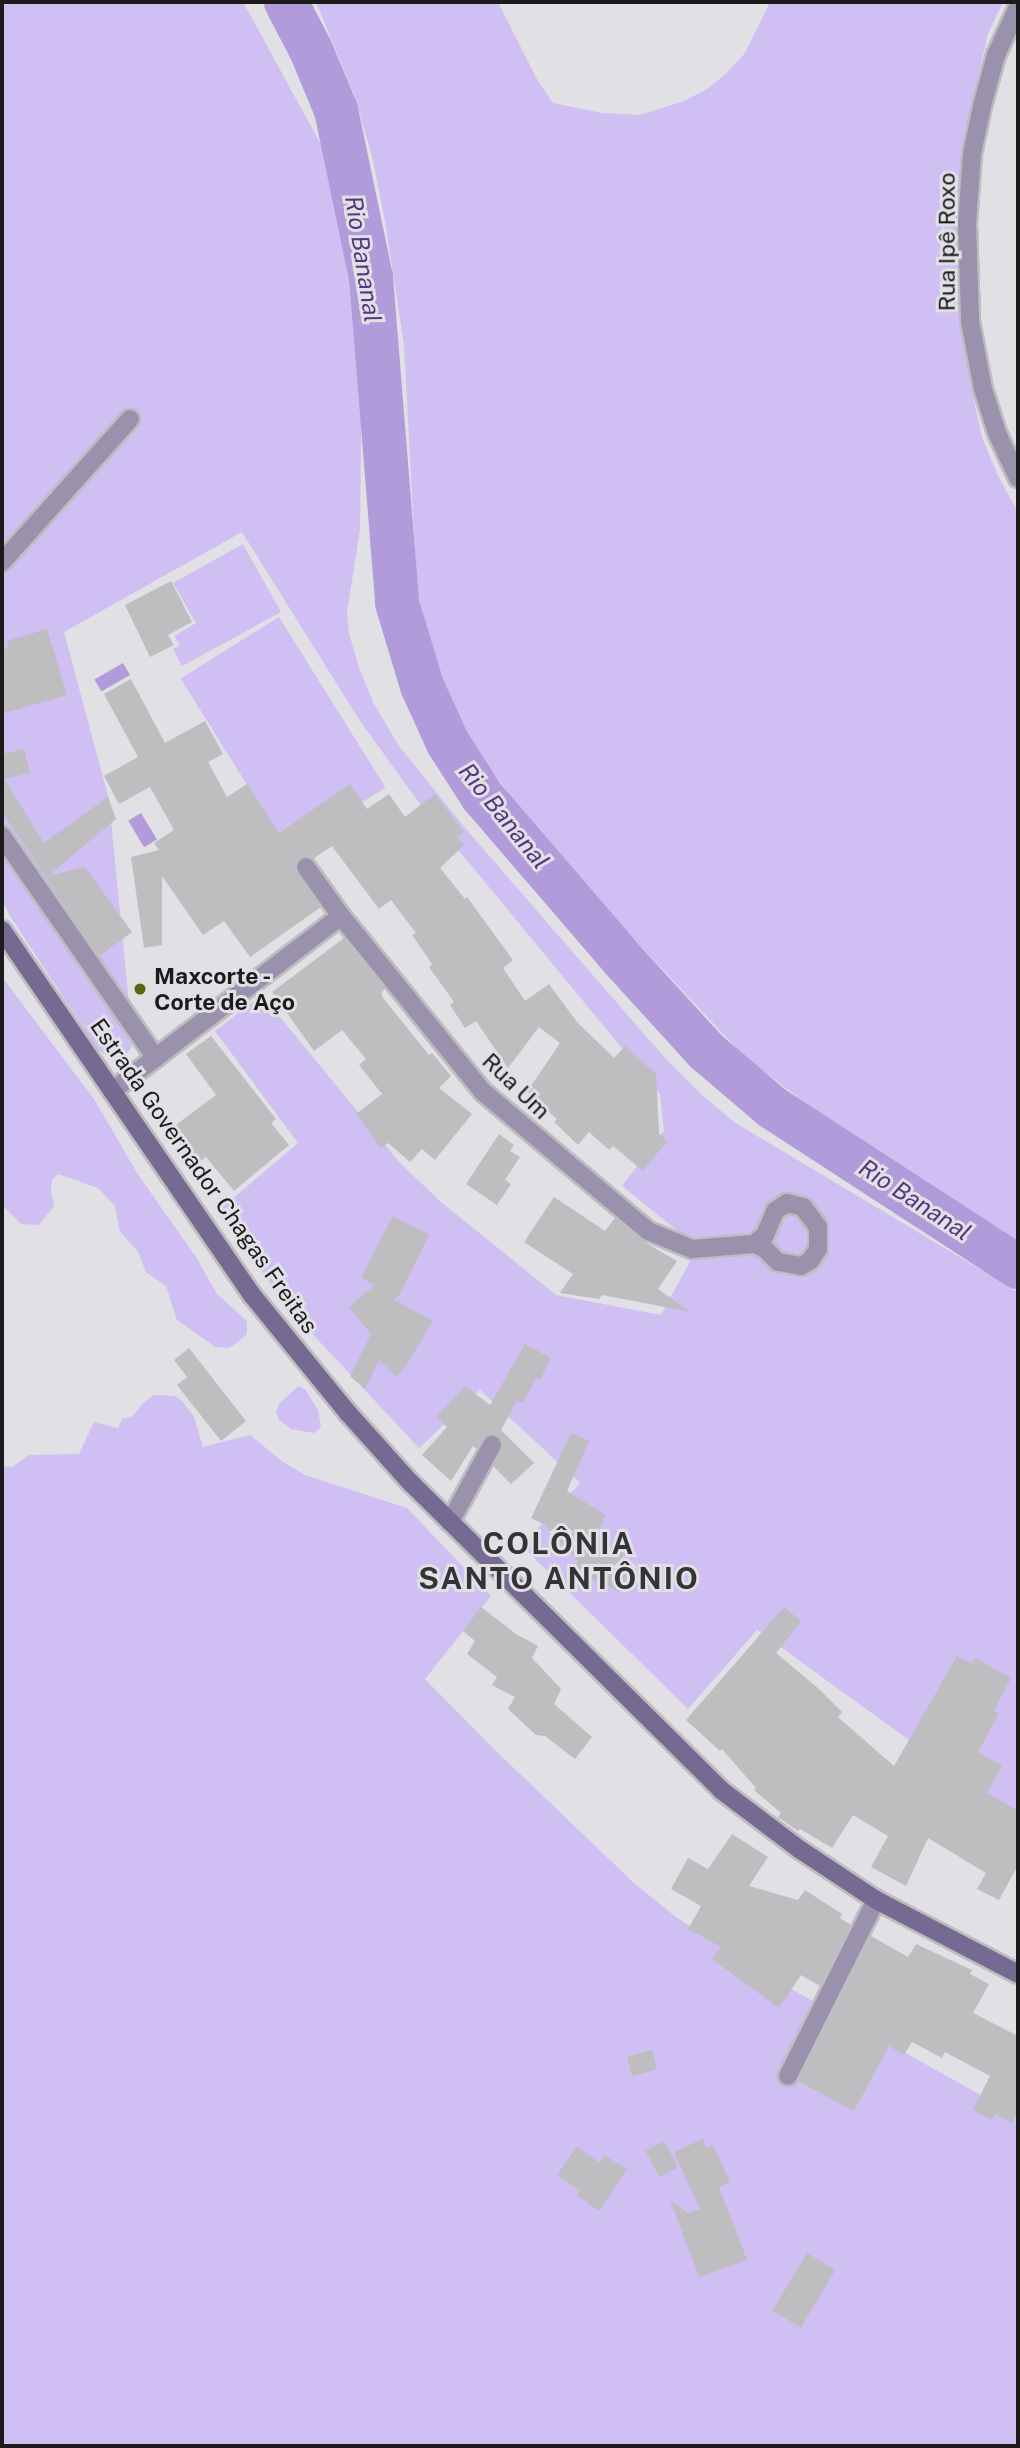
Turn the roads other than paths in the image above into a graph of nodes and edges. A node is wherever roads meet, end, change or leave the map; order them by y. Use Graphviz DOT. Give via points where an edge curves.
graph roads {
  1 [pos="1018,7"];
  2 [pos="130,419"];
  3 [pos="1018,478"];
  4 [pos="2,562"];
  5 [pos="2,836"];
  6 [pos="306,867"];
  7 [pos="341,916"];
  8 [pos="2,930"];
  9 [pos="156,1058"];
  10 [pos="112,1091"];
  11 [pos="754,1244"];
  12 [pos="492,1445"];
  13 [pos="450,1522"];
  14 [pos="876,1900"];
  15 [pos="1018,1974"];
  16 [pos="788,2076"];
  1 -- 3 [label="street, Rua Ipê Roxo" via="996,55 982,106 972,154 967,223 970,321 983,389"];
  2 -- 4 [label="street"];
  5 -- 9 [label="street"];
  6 -- 7 [label="street, Rua Um"];
  7 -- 9 [label="street"];
  7 -- 11 [label="street, Rua Um" via="482,1091 648,1231 692,1249"];
  8 -- 10 [label="main road, Estrada Governador Chagas Freitas"];
  9 -- 10 [label="street"];
  10 -- 13 [label="main road, Estrada Governador Chagas Freitas" via="252,1296 348,1413"];
  12 -- 13 [label="street"];
  13 -- 14 [label="main road, Estrada Governador Chagas Freitas" via="721,1790"];
  14 -- 15 [label="main road, Estrada Governador Chagas Freitas"];
  14 -- 16 [label="street"];
}
